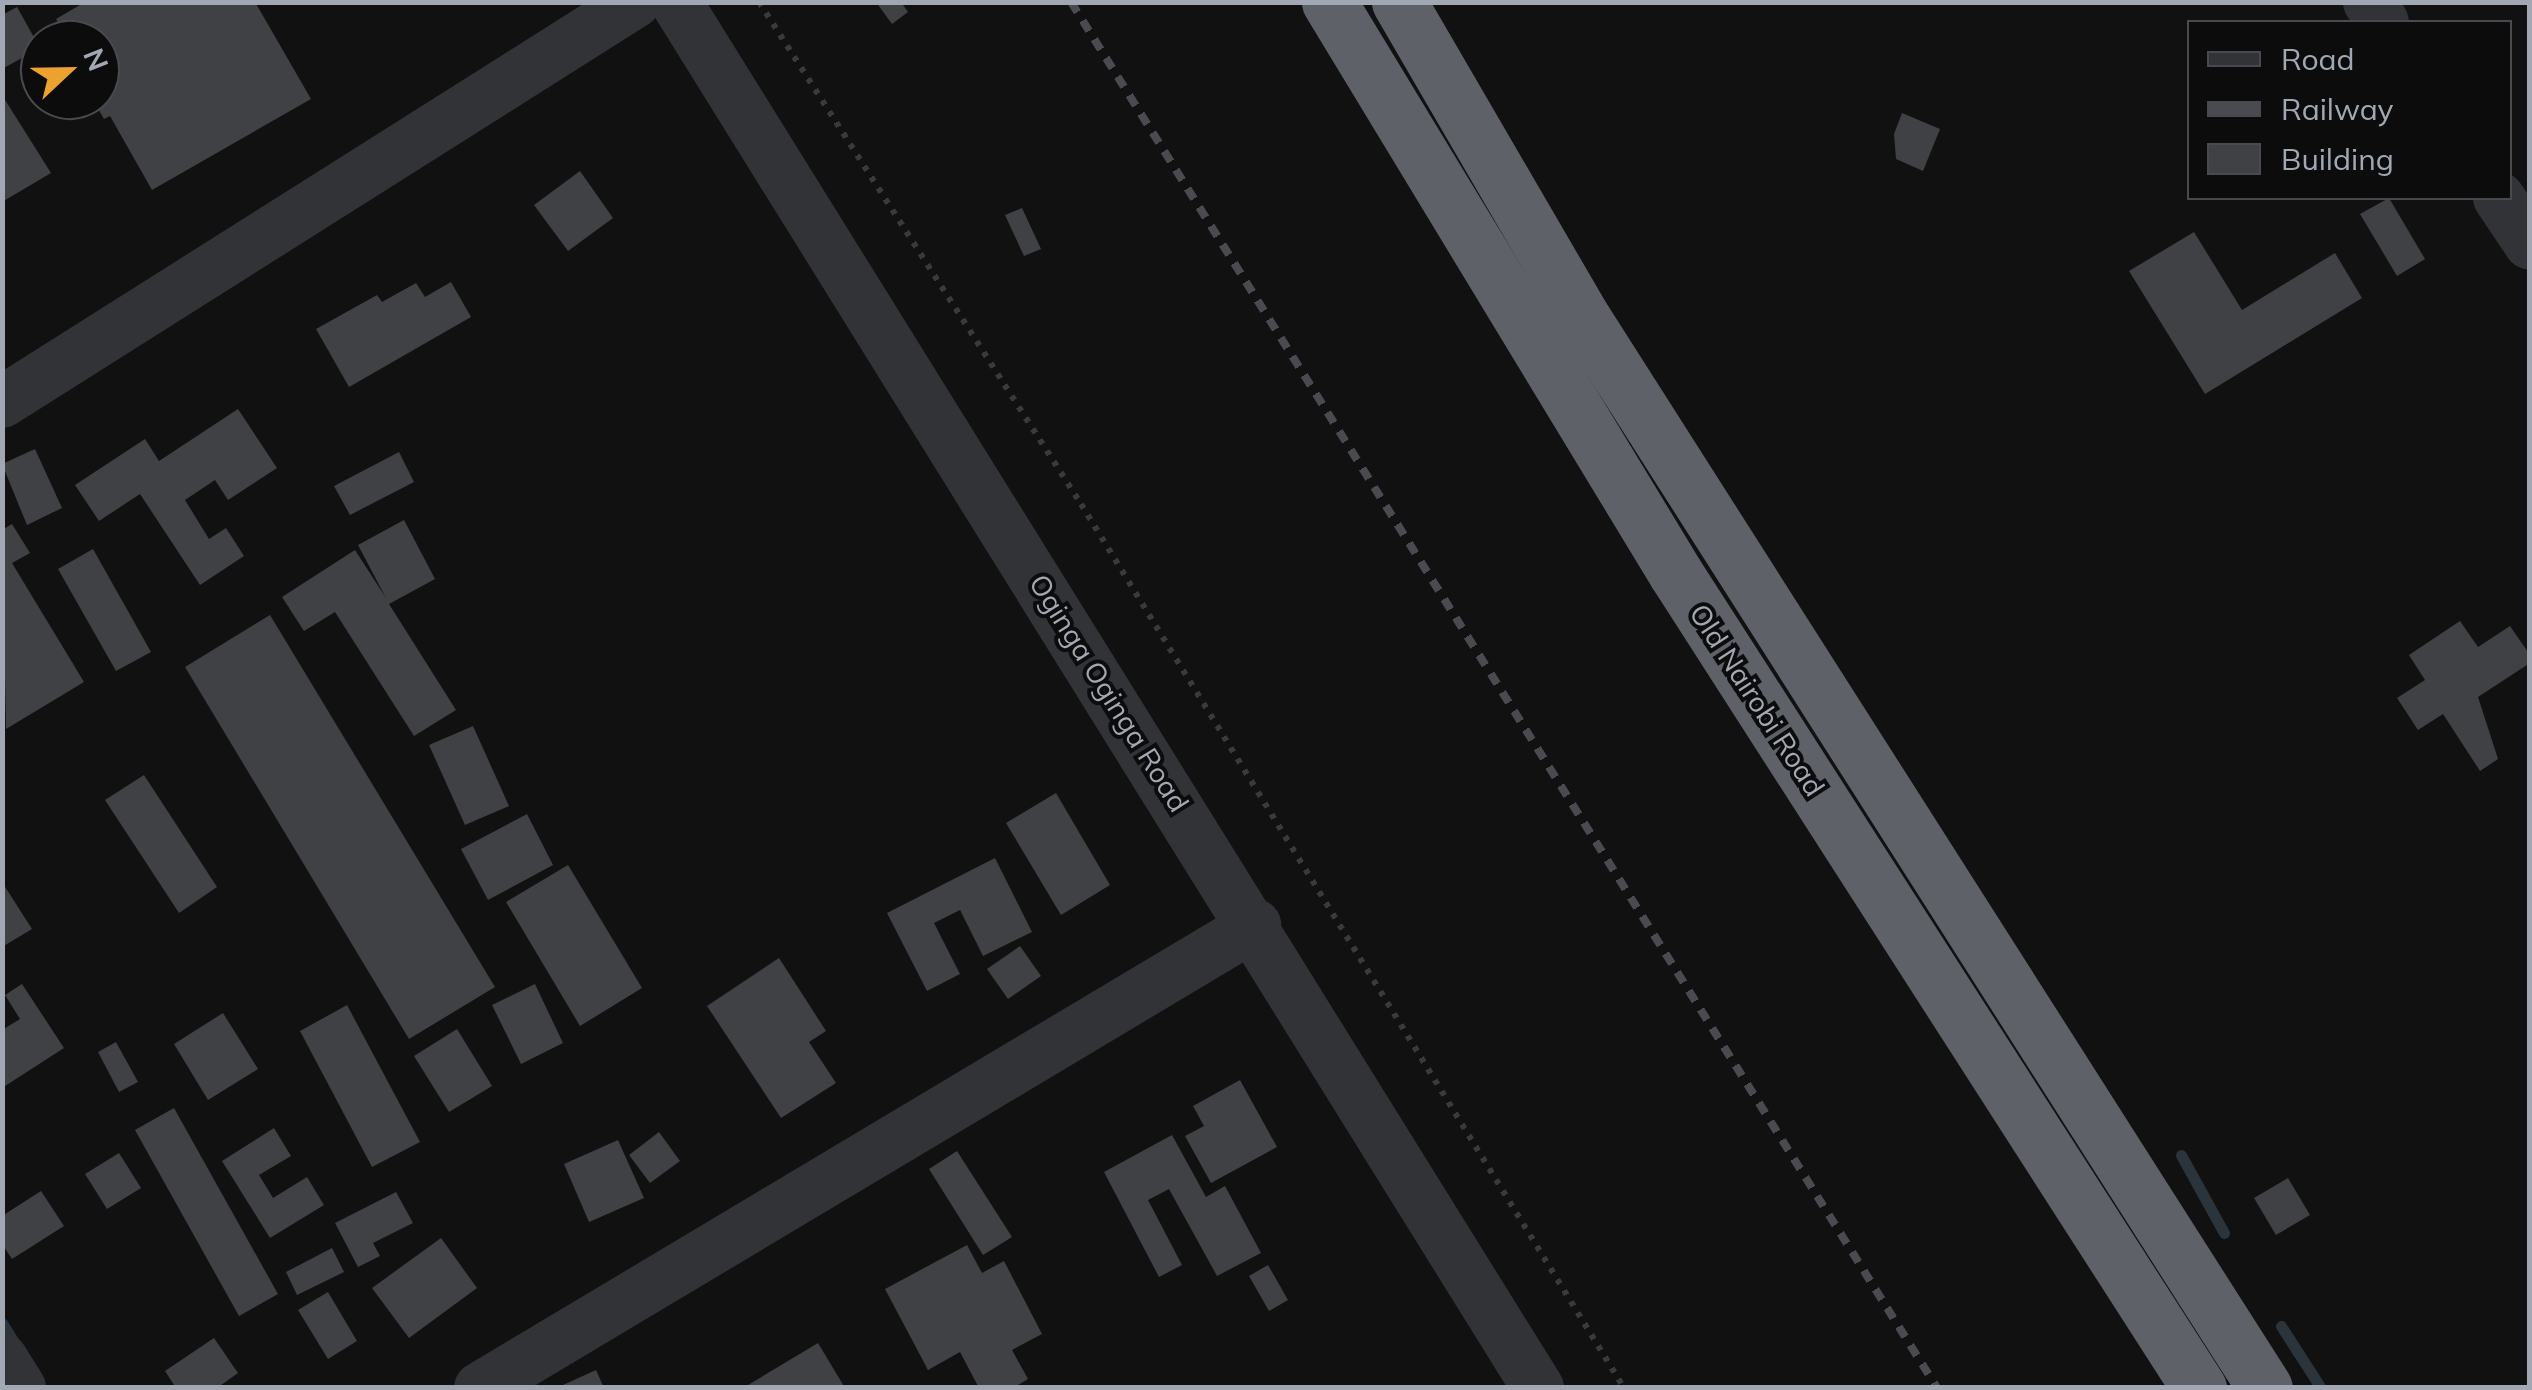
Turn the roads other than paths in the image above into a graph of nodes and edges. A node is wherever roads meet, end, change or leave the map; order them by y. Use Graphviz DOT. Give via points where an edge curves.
graph roads {
  1 [pos="636,2"];
  2 [pos="676,2"];
  3 [pos="1329,2"];
  4 [pos="1399,2"];
  5 [pos="2499,200"];
  6 [pos="2530,244"];
  7 [pos="2,402"];
  8 [pos="1255,925"];
  9 [pos="2,1359"];
  10 [pos="20,1388"];
  11 [pos="480,1388"];
  12 [pos="1538,1388"];
  13 [pos="2199,1388"];
  14 [pos="2265,1388"];
  1 -- 7 [label="street"];
  2 -- 8 [label="street, Oginga Oginga Road"];
  3 -- 13 [label="highway, Old Nairobi Road" via="1676,574"];
  4 -- 14 [label="highway, Old Nairobi Road" via="1585,321"];
  5 -- 6 [label="street"];
  8 -- 11 [label="street"];
  8 -- 12 [label="street, Oginga Oginga Road"];
  9 -- 10 [label="street"];
}
